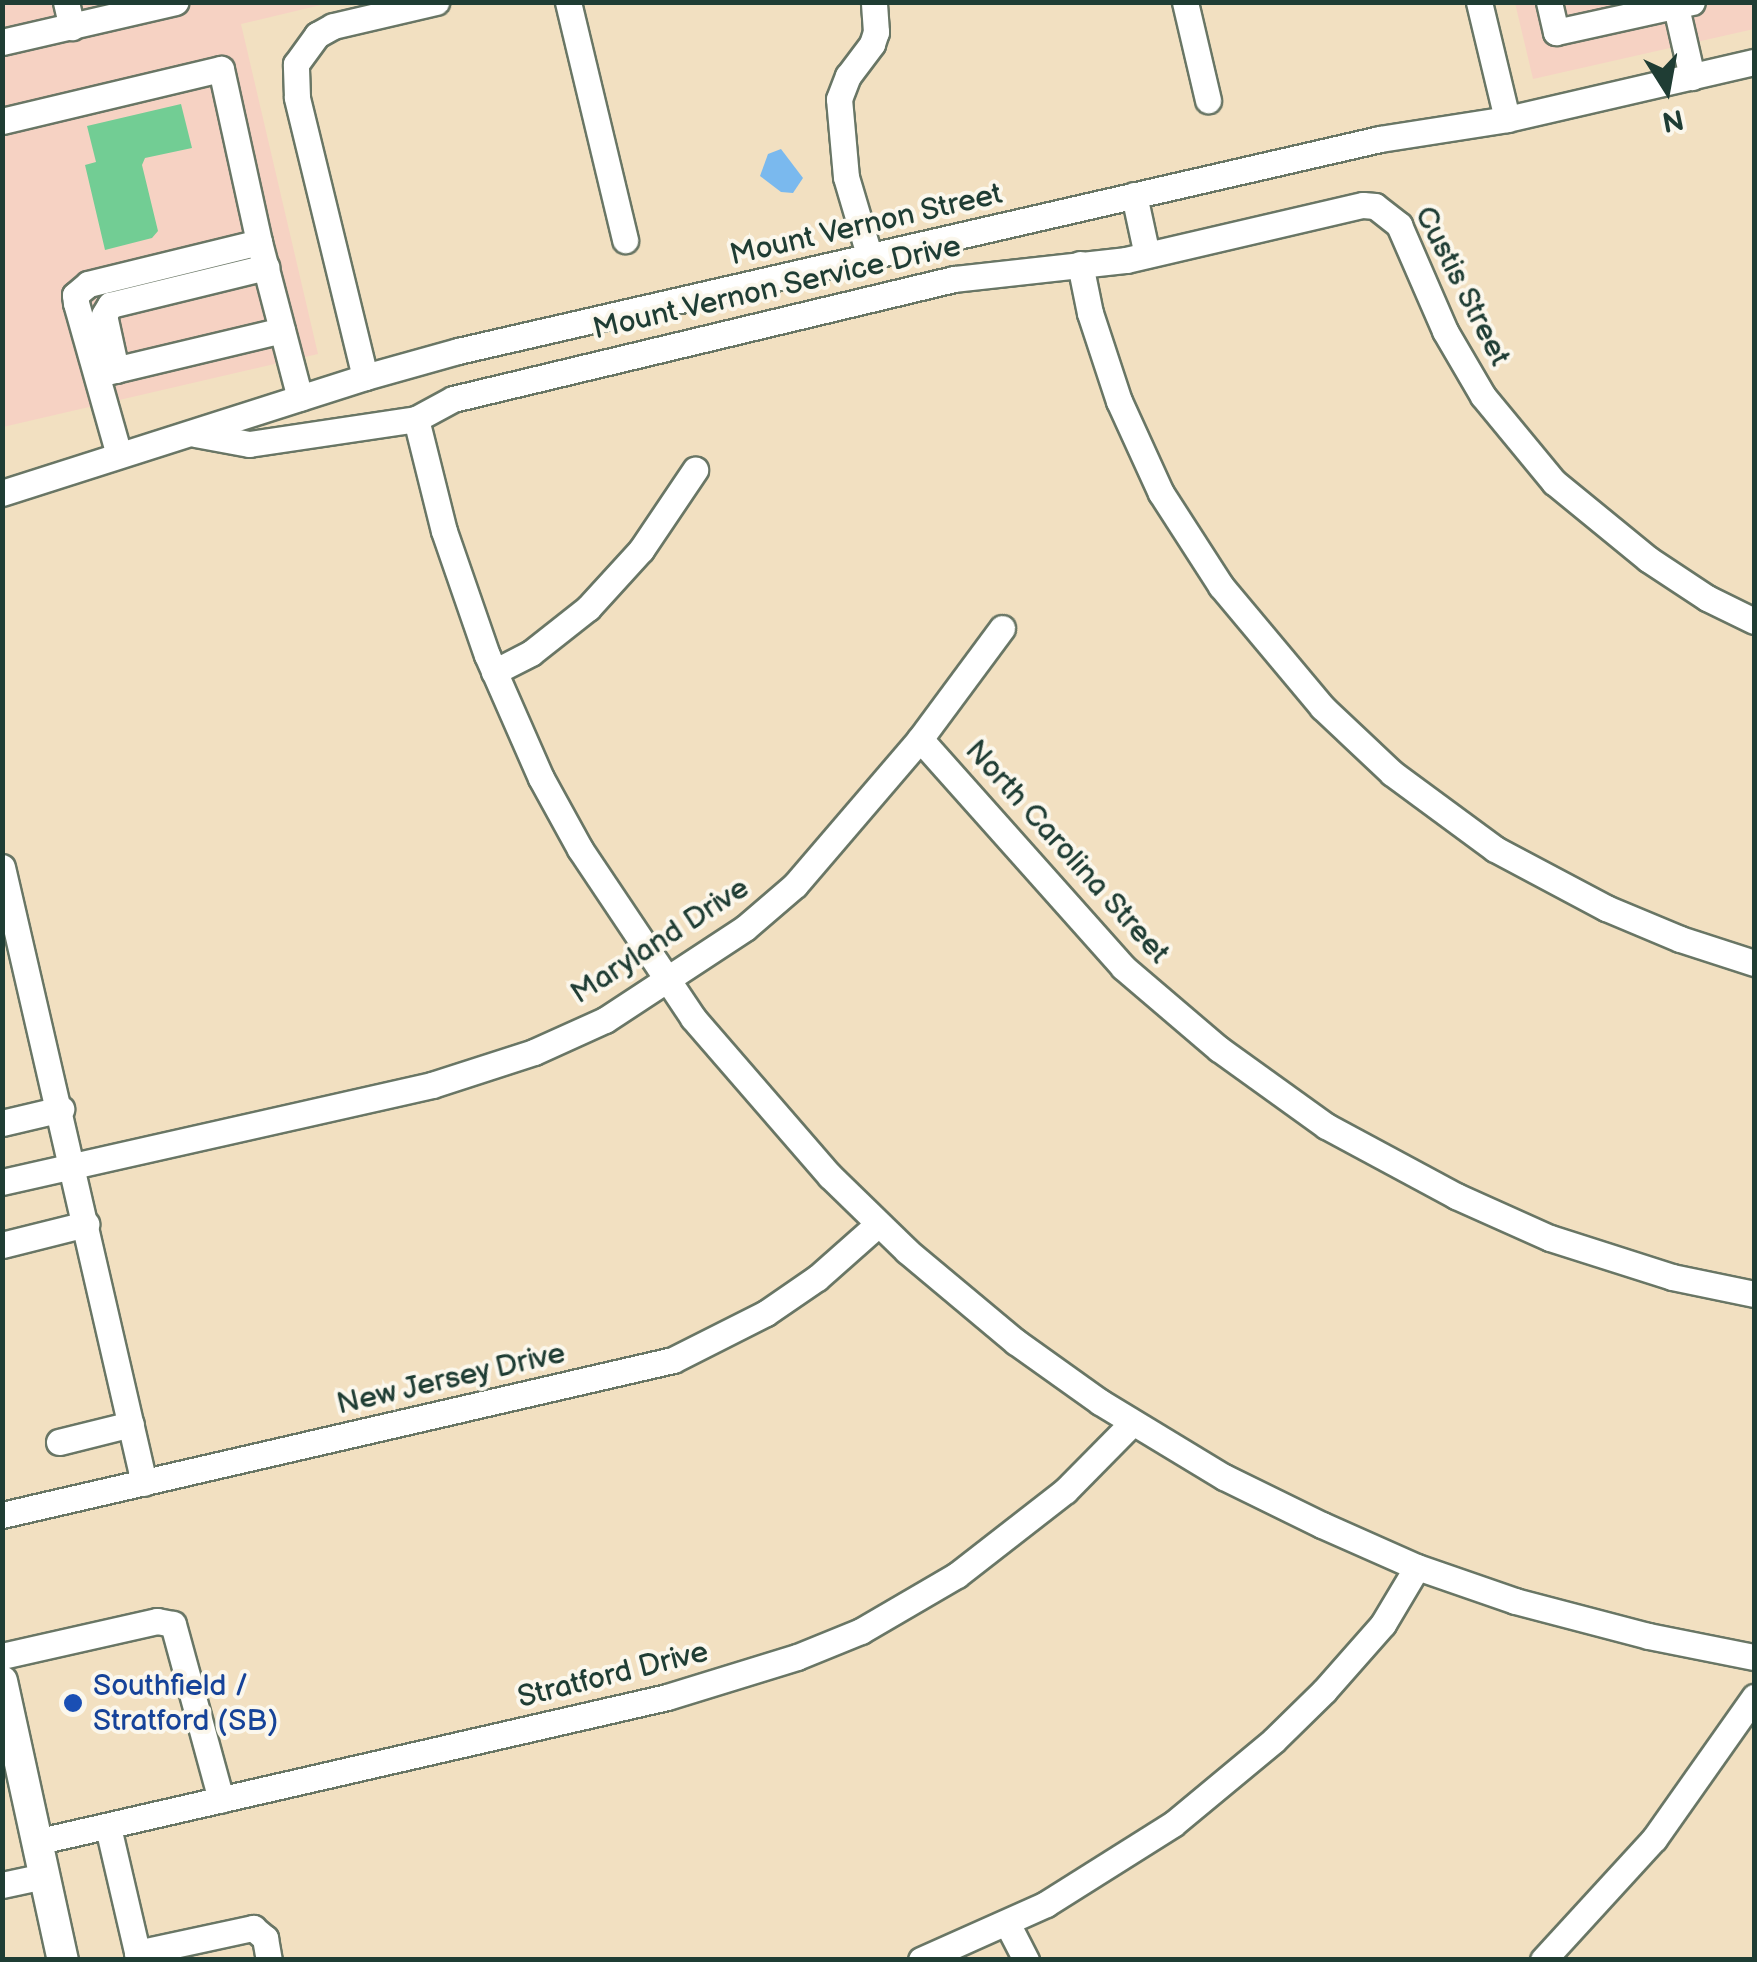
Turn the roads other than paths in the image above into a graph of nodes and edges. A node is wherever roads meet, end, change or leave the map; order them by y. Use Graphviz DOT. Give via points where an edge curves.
graph roads {
  1 [pos="175,2"];
  2 [pos="436,2"];
  3 [pos="568,2"];
  4 [pos="874,2"];
  5 [pos="1185,2"];
  6 [pos="1480,2"];
  7 [pos="1549,2"];
  8 [pos="1684,4"];
  9 [pos="69,15"];
  10 [pos="4,33"];
  11 [pos="1754,62"];
  12 [pos="1692,77"];
  13 [pos="1208,100"];
  14 [pos="1507,119"];
  15 [pos="2,120"];
  16 [pos="1134,195"];
  17 [pos="1384,209"];
  18 [pos="625,240"];
  19 [pos="262,254"];
  20 [pos="1147,255"];
  21 [pos="870,258"];
  22 [pos="1080,264"];
  23 [pos="282,330"];
  24 [pos="106,372"];
  25 [pos="365,377"];
  26 [pos="300,398"];
  27 [pos="416,419"];
  28 [pos="189,432"];
  29 [pos="118,455"];
  30 [pos="695,470"];
  31 [pos="2,494"];
  32 [pos="1754,621"];
  33 [pos="1002,628"];
  34 [pos="494,672"];
  35 [pos="920,739"];
  36 [pos="2,867"];
  37 [pos="1754,963"];
  38 [pos="667,982"];
  39 [pos="61,1110"];
  40 [pos="2,1122"];
  41 [pos="73,1166"];
  42 [pos="2,1182"];
  43 [pos="86,1224"];
  44 [pos="878,1224"];
  45 [pos="2,1245"];
  46 [pos="1754,1294"];
  47 [pos="1132,1423"];
  48 [pos="131,1424"];
  49 [pos="60,1442"];
  50 [pos="144,1483"];
  51 [pos="2,1515"];
  52 [pos="1417,1567"];
  53 [pos="2,1656"];
  54 [pos="1754,1657"];
  55 [pos="3,1685"];
  56 [pos="1754,1696"];
  57 [pos="221,1800"];
  58 [pos="108,1827"];
  59 [pos="40,1842"];
  60 [pos="44,1876"];
  61 [pos="2,1885"];
  62 [pos="1008,1923"];
  63 [pos="138,1956"];
  64 [pos="63,1960"];
  65 [pos="269,1960"];
  66 [pos="921,1960"];
  67 [pos="1026,1960"];
  68 [pos="1543,1960"];
  1 -- 9 [label="street"];
  2 -- 25 [label="street" via="333,26 296,64 297,96"];
  3 -- 18 [label="street"];
  4 -- 21 [label="street" via="872,44 839,99 846,177"];
  5 -- 13 [label="street"];
  6 -- 14 [label="street"];
  7 -- 8 [label="street" via="1556,32"];
  8 -- 12 [label="street"];
  9 -- 10 [label="street"];
  11 -- 12 [label="street, Mount Vernon Street"];
  12 -- 14 [label="street, Mount Vernon Street"];
  14 -- 16 [label="street, Mount Vernon Street" via="1380,139"];
  15 -- 19 [label="street" via="221,68"];
  16 -- 20 [label="street"];
  16 -- 21 [label="street, Mount Vernon Street"];
  17 -- 20 [label="street, Mount Vernon Service Drive" via="1363,204"];
  17 -- 32 [label="street, Custis Street" via="1399,225 1466,370 1542,468 1624,542"];
  19 -- 23 [label="street"];
  19 -- 24 [label="street" via="110,304 104,315"];
  20 -- 22 [label="street, Mount Vernon Service Drive"];
  21 -- 25 [label="street, Mount Vernon Street"];
  22 -- 27 [label="street, Mount Vernon Service Drive" via="954,278 453,399"];
  22 -- 37 [label="street" via="1120,401 1162,492 1220,586 1322,707 1392,773 1495,849 1606,908"];
  23 -- 24 [label="street"];
  23 -- 26 [label="street"];
  24 -- 29 [label="street"];
  25 -- 26 [label="street, Mount Vernon Street"];
  26 -- 28 [label="street, Mount Vernon Street"];
  27 -- 28 [label="street, Mount Vernon Service Drive" via="249,444"];
  27 -- 34 [label="street" via="444,531"];
  28 -- 29 [label="street, Mount Vernon Street"];
  29 -- 31 [label="street, Mount Vernon Street"];
  30 -- 34 [label="street" via="651,538 588,608 531,653"];
  33 -- 35 [label="street, Maryland Drive"];
  34 -- 38 [label="street" via="580,849"];
  35 -- 38 [label="street, Maryland Drive" via="794,885"];
  35 -- 46 [label="street, North Carolina Street" via="1124,967 1218,1048 1326,1126 1550,1238 1672,1277"];
  36 -- 39 [label="street"];
  38 -- 41 [label="street, Maryland Drive" via="571,1036 463,1076"];
  38 -- 44 [label="street" via="747,1083"];
  39 -- 40 [label="street"];
  39 -- 41 [label="street"];
  41 -- 42 [label="street, Maryland Drive"];
  41 -- 43 [label="street"];
  43 -- 45 [label="street"];
  43 -- 48 [label="street"];
  44 -- 47 [label="street" via="1016,1342"];
  44 -- 50 [label="street, New Jersey Drive" via="766,1313 674,1360"];
  47 -- 52 [label="street" via="1264,1497"];
  47 -- 57 [label="street, Stratford Drive" via="1065,1491 957,1575 830,1644 700,1688"];
  48 -- 49 [label="street"];
  48 -- 50 [label="street"];
  50 -- 51 [label="street, New Jersey Drive"];
  52 -- 54 [label="street" via="1591,1622"];
  52 -- 62 [label="street" via="1351,1663 1261,1752 1174,1824"];
  53 -- 57 [label="street" via="157,1620 173,1624"];
  55 -- 59 [label="main road"];
  56 -- 68 [label="street" via="1654,1839"];
  57 -- 58 [label="street, Stratford Drive"];
  58 -- 59 [label="street, Stratford Drive"];
  58 -- 63 [label="street"];
  59 -- 60 [label="main road"];
  60 -- 61 [label="street"];
  60 -- 64 [label="main road"];
  62 -- 66 [label="street"];
  62 -- 67 [label="street"];
  63 -- 65 [label="street" via="253,1928 265,1938"];
}
